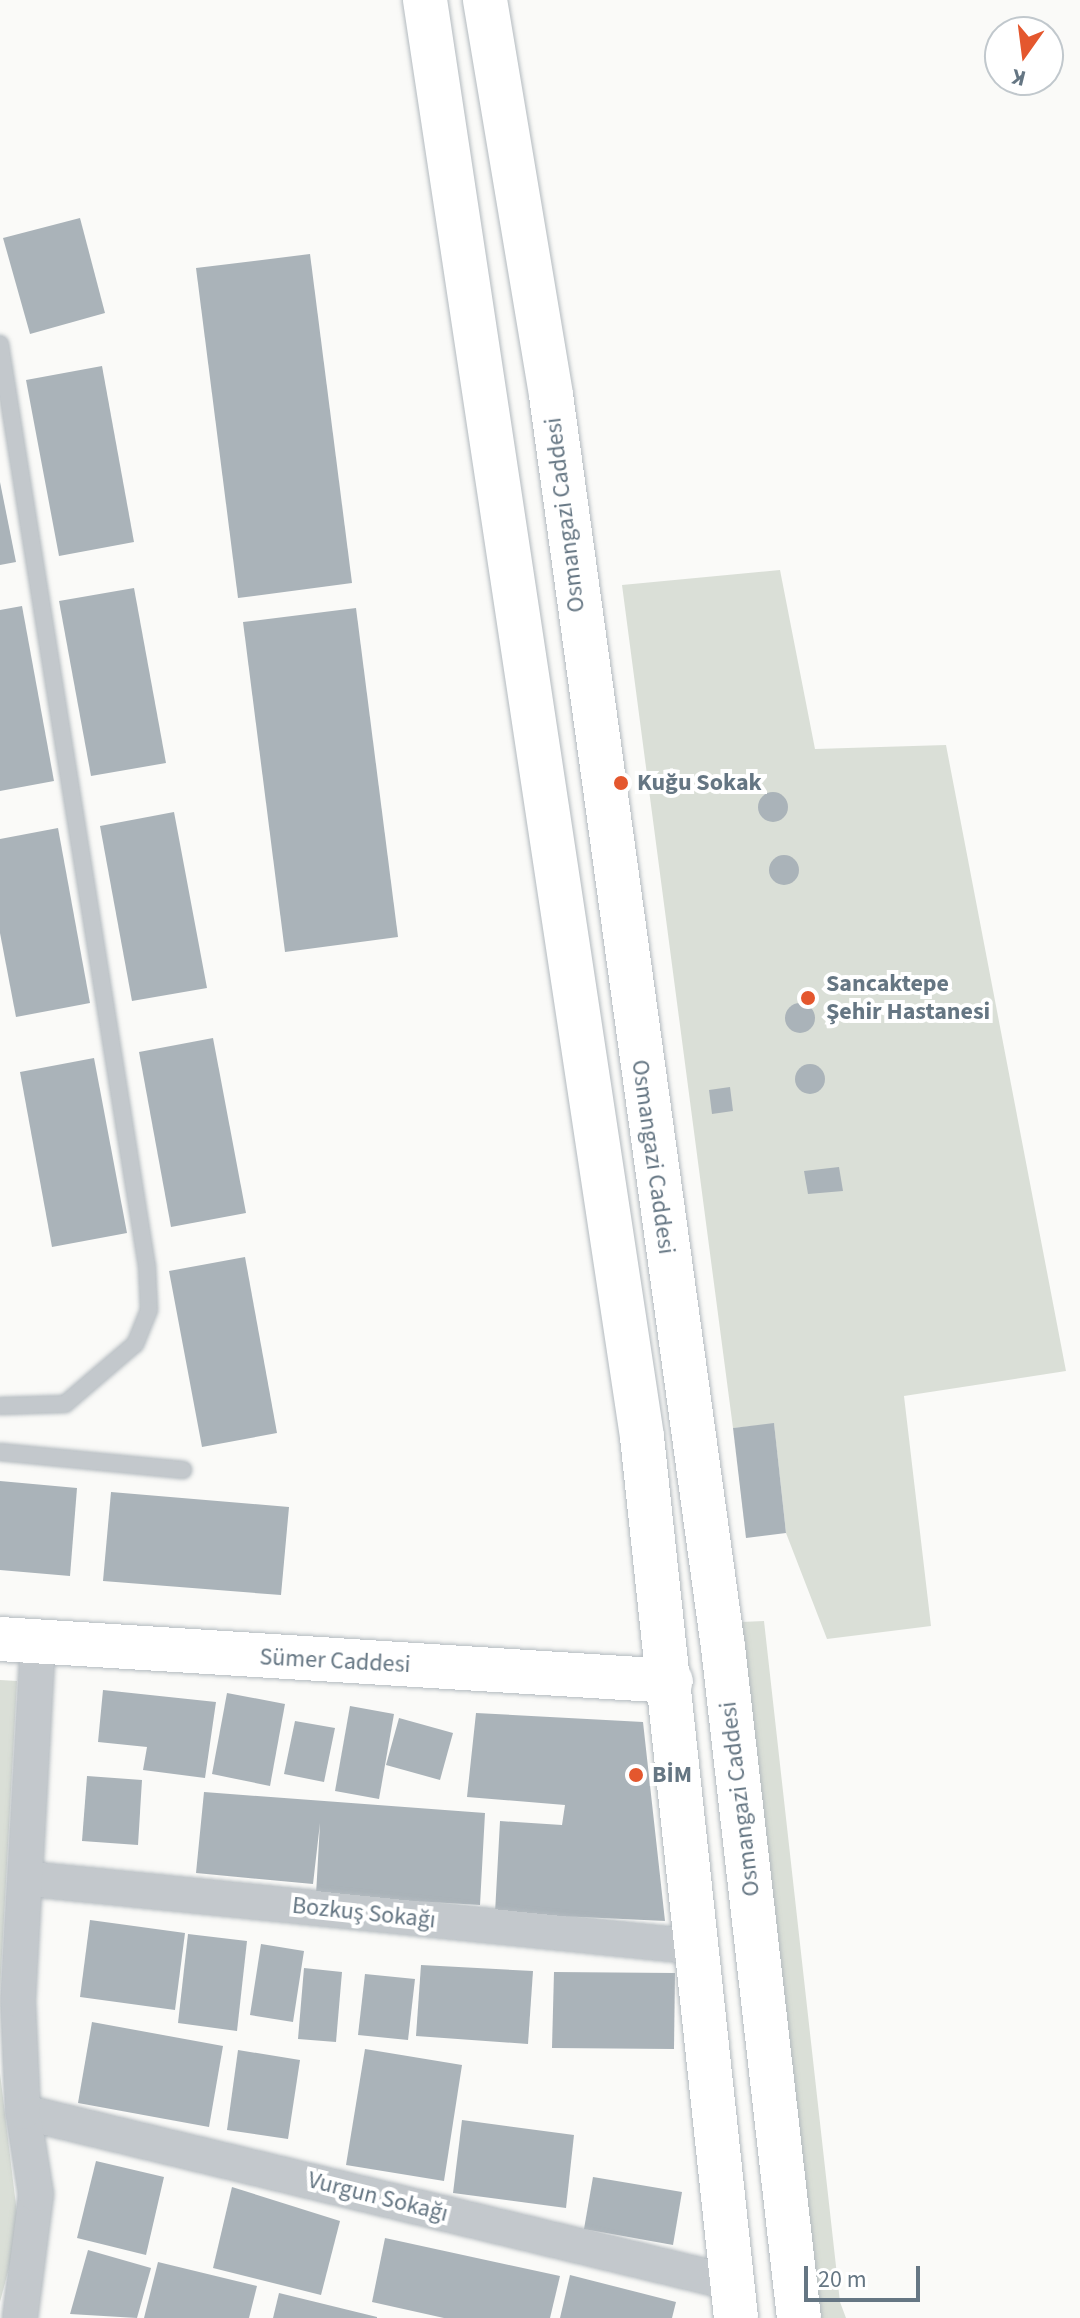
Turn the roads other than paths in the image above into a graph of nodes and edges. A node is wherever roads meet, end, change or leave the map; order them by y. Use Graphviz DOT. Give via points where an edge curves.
graph roads {
  1 [pos="425,0"];
  2 [pos="485,0"];
  3 [pos="0,344"];
  4 [pos="0,1406"];
  5 [pos="0,1452"];
  6 [pos="183,1470"];
  7 [pos="19,1641"];
  8 [pos="671,1681"];
  9 [pos="30,1879"];
  10 [pos="698,1947"];
  11 [pos="23,2112"];
  12 [pos="735,2300"];
  13 [pos="20,2318"];
  14 [pos="799,2318"];
  1 -- 8 [label="main road" via="642,1437"];
  2 -- 14 [label="main road, Osmangazi Caddesi" via="551,395 723,1647"];
  3 -- 4 [label="lane" via="133,1173 149,1310 135,1344 65,1404"];
  5 -- 6 [label="lane"];
  7 -- 8 [label="main road, Sümer Caddesi"];
  7 -- 9 [label="street"];
  8 -- 10 [label="main road"];
  9 -- 10 [label="street, Bozkuş Sokağı"];
  9 -- 11 [label="street" via="18,2000"];
  10 -- 12 [label="main road"];
  11 -- 12 [label="street, Vurgun Sokağı"];
  11 -- 13 [label="street" via="36,2194"];
}
